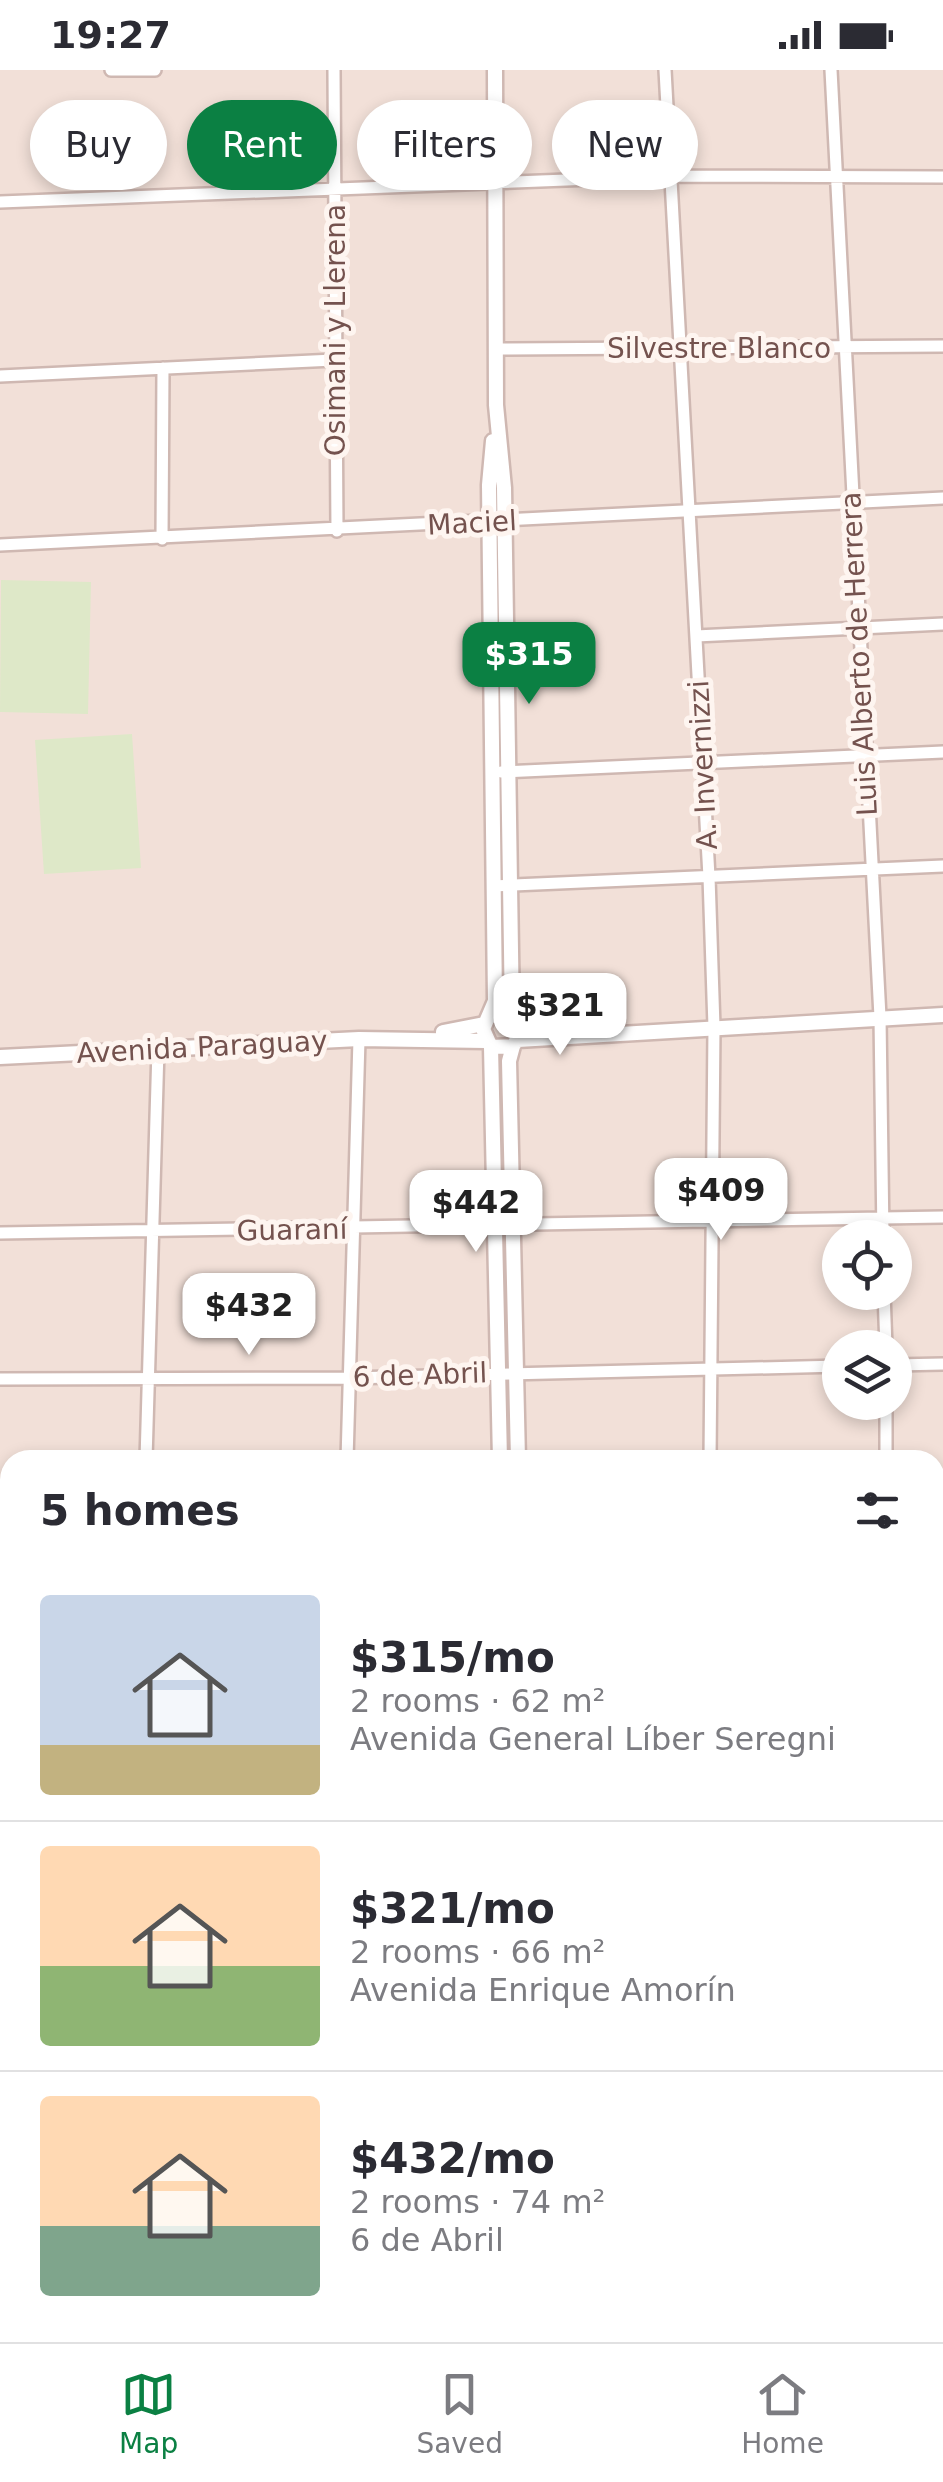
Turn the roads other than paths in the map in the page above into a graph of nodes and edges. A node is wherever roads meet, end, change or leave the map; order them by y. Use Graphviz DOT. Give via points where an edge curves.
graph roads {
  1 [pos="112,70"];
  2 [pos="155,70"];
  3 [pos="334,70"];
  4 [pos="495,70"];
  5 [pos="666,70"];
  6 [pos="831,70"];
  7 [pos="495,100"];
  8 [pos="667,100"];
  9 [pos="698,176"];
  10 [pos="943,177"];
  11 [pos="836,178"];
  12 [pos="374,190"];
  13 [pos="496,190"];
  14 [pos="671,190"];
  15 [pos="334,192"];
  16 [pos="0,202"];
  17 [pos="943,346"];
  18 [pos="678,347"];
  19 [pos="844,348"];
  20 [pos="496,350"];
  21 [pos="334,360"];
  22 [pos="162,368"];
  23 [pos="0,376"];
  24 [pos="943,498"];
  25 [pos="852,503"];
  26 [pos="691,510"];
  27 [pos="497,522"];
  28 [pos="337,531"];
  29 [pos="162,539"];
  30 [pos="0,544"];
  31 [pos="943,624"];
  32 [pos="858,628"];
  33 [pos="696,636"];
  34 [pos="943,752"];
  35 [pos="864,756"];
  36 [pos="702,762"];
  37 [pos="500,773"];
  38 [pos="943,866"];
  39 [pos="870,870"];
  40 [pos="709,877"];
  41 [pos="500,885"];
  42 [pos="943,1015"];
  43 [pos="515,1018"];
  44 [pos="880,1018"];
  45 [pos="488,1020"];
  46 [pos="714,1027"];
  47 [pos="589,1032"];
  48 [pos="403,1038"];
  49 [pos="359,1039"];
  50 [pos="516,1043"];
  51 [pos="489,1044"];
  52 [pos="158,1049"];
  53 [pos="0,1056"];
  54 [pos="943,1217"];
  55 [pos="882,1218"];
  56 [pos="710,1223"];
  57 [pos="514,1227"];
  58 [pos="497,1228"];
  59 [pos="352,1229"];
  60 [pos="151,1233"];
  61 [pos="0,1234"];
  62 [pos="943,1364"];
  63 [pos="912,1365"];
  64 [pos="822,1367"];
  65 [pos="709,1370"];
  66 [pos="499,1373"];
  67 [pos="517,1373"];
  68 [pos="148,1378"];
  69 [pos="349,1378"];
  70 [pos="0,1379"];
  71 [pos="886,1420"];
  72 [pos="146,1450"];
  73 [pos="347,1450"];
  74 [pos="500,1450"];
  75 [pos="518,1450"];
  76 [pos="710,1450"];
  77 [pos="886,1450"];
  1 -- 2 [label="street"];
  3 -- 15 [label="street, Osimani y Llerena"];
  4 -- 7 [label="street"];
  5 -- 8 [label="street, A. Invernizzi"];
  6 -- 11 [label="street, Luis Alberto de Herrera"];
  9 -- 11 [label="street"];
  10 -- 11 [label="street"];
  11 -- 19 [label="street, Luis Alberto de Herrera"];
  12 -- 15 [label="street"];
  13 -- 20 [label="street"];
  14 -- 18 [label="street, A. Invernizzi"];
  15 -- 16 [label="street"];
  15 -- 21 [label="street, Osimani y Llerena"];
  17 -- 19 [label="street, Silvestre Blanco"];
  18 -- 19 [label="street, Silvestre Blanco"];
  18 -- 20 [label="street, Silvestre Blanco"];
  18 -- 26 [label="street, A. Invernizzi"];
  19 -- 25 [label="street, Luis Alberto de Herrera"];
  20 -- 27 [label="street"];
  21 -- 22 [label="street"];
  21 -- 28 [label="street, Osimani y Llerena"];
  22 -- 23 [label="street"];
  22 -- 29 [label="street"];
  24 -- 25 [label="street, Maciel"];
  25 -- 26 [label="street, Maciel"];
  25 -- 32 [label="street, Luis Alberto de Herrera"];
  26 -- 27 [label="street, Maciel"];
  26 -- 33 [label="street, A. Invernizzi"];
  27 -- 28 [label="street, Maciel"];
  27 -- 37 [label="street"];
  28 -- 29 [label="street, Maciel"];
  29 -- 30 [label="street, Maciel"];
  31 -- 32 [label="street"];
  32 -- 33 [label="street"];
  32 -- 35 [label="street, Luis Alberto de Herrera"];
  33 -- 36 [label="street, A. Invernizzi"];
  34 -- 35 [label="street"];
  35 -- 36 [label="street"];
  35 -- 39 [label="street, Luis Alberto de Herrera"];
  36 -- 37 [label="street"];
  36 -- 40 [label="street, A. Invernizzi"];
  37 -- 41 [label="street"];
  38 -- 39 [label="street"];
  39 -- 40 [label="street"];
  39 -- 44 [label="street, Luis Alberto de Herrera"];
  40 -- 41 [label="street"];
  40 -- 46 [label="street, A. Invernizzi"];
  41 -- 43 [label="street"];
  41 -- 45 [label="street" via="495,1000"];
  42 -- 44 [label="street"];
  43 -- 45 [label="street, Avenida Paraguay"];
  43 -- 47 [label="street, Avenida Paraguay" via="533,1027"];
  43 -- 50 [label="street"];
  44 -- 46 [label="street"];
  44 -- 55 [label="street, Luis Alberto de Herrera"];
  45 -- 48 [label="street, Avenida Paraguay"];
  45 -- 51 [label="street"];
  46 -- 47 [label="street"];
  46 -- 56 [label="street, A. Invernizzi"];
  47 -- 50 [label="street, Avenida Paraguay"];
  48 -- 49 [label="street, Avenida Paraguay"];
  48 -- 51 [label="street, Avenida Paraguay"];
  49 -- 52 [label="street, Avenida Paraguay"];
  49 -- 59 [label="street"];
  50 -- 51 [label="street, Avenida Paraguay"];
  50 -- 57 [label="street" via="509,1061"];
  51 -- 58 [label="street"];
  52 -- 53 [label="street, Avenida Paraguay"];
  52 -- 60 [label="street"];
  54 -- 55 [label="street, Guaraní"];
  55 -- 56 [label="street, Guaraní"];
  56 -- 57 [label="street, Guaraní"];
  56 -- 65 [label="street, A. Invernizzi"];
  57 -- 58 [label="street, Guaraní"];
  57 -- 67 [label="street"];
  58 -- 59 [label="street, Guaraní"];
  58 -- 66 [label="street"];
  59 -- 60 [label="street, Guaraní"];
  59 -- 69 [label="street"];
  60 -- 61 [label="street, Guaraní"];
  60 -- 68 [label="street"];
  62 -- 63 [label="street"];
  64 -- 65 [label="street, 6 de Abril"];
  65 -- 67 [label="street, 6 de Abril"];
  65 -- 76 [label="street, A. Invernizzi"];
  66 -- 67 [label="street, 6 de Abril"];
  66 -- 69 [label="street, 6 de Abril"];
  66 -- 74 [label="street"];
  67 -- 75 [label="street"];
  68 -- 69 [label="street, 6 de Abril"];
  68 -- 70 [label="street, 6 de Abril"];
  68 -- 72 [label="street"];
  69 -- 73 [label="street"];
  71 -- 77 [label="street"];
}
